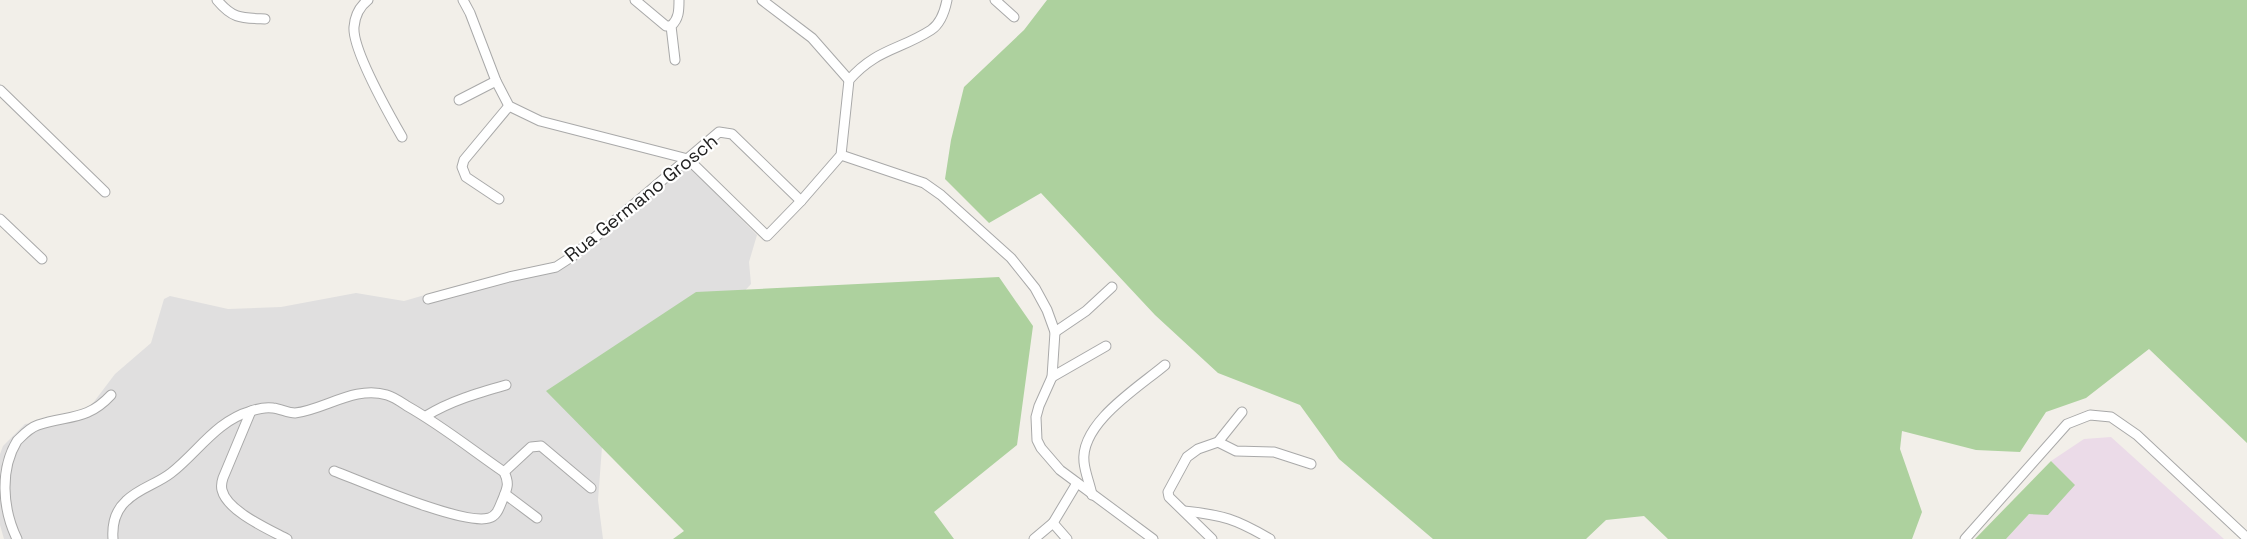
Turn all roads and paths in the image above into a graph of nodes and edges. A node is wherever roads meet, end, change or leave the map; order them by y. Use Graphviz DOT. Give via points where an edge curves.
graph roads {
  1 [pos="216,0"];
  2 [pos="368,0"];
  3 [pos="463,0"];
  4 [pos="635,0"];
  5 [pos="679,0"];
  6 [pos="762,0"];
  7 [pos="947,0"];
  8 [pos="995,0"];
  9 [pos="1014,17"];
  10 [pos="265,19"];
  11 [pos="671,26"];
  12 [pos="676,60"];
  13 [pos="849,80"];
  14 [pos="496,81"];
  15 [pos="0,90"];
  16 [pos="459,100"];
  17 [pos="509,106"];
  18 [pos="402,137"];
  19 [pos="841,155"];
  20 [pos="688,158"];
  21 [pos="105,192"];
  22 [pos="499,198"];
  23 [pos="801,201"];
  24 [pos="0,219"];
  25 [pos="42,259"];
  26 [pos="1112,287"];
  27 [pos="428,299"];
  28 [pos="1055,332"];
  29 [pos="1106,346"];
  30 [pos="1165,365"];
  31 [pos="1052,377"];
  32 [pos="506,385"];
  33 [pos="111,395"];
  34 [pos="251,411"];
  35 [pos="1242,412"];
  36 [pos="426,416"];
  37 [pos="1218,442"];
  38 [pos="1312,464"];
  39 [pos="334,471"];
  40 [pos="504,472"];
  41 [pos="1078,483"];
  42 [pos="591,488"];
  43 [pos="505,494"];
  44 [pos="1092,495"];
  45 [pos="1184,511"];
  46 [pos="537,518"];
  47 [pos="1053,522"];
  48 [pos="2247,538"];
  49 [pos="16,539"];
  50 [pos="112,539"];
  51 [pos="286,539"];
  52 [pos="1034,539"];
  53 [pos="1067,539"];
  54 [pos="1153,539"];
  55 [pos="1212,539"];
  56 [pos="1270,539"];
  57 [pos="1964,539"];
  1 -- 10 [label="street" via="228,13 239,18"];
  2 -- 18 [label="street" via="360,6 356,17 354,28 358,47"];
  3 -- 14 [label="street"];
  4 -- 11 [label="street" via="666,26"];
  5 -- 11 [label="street" via="676,22"];
  6 -- 13 [label="street" via="812,38"];
  7 -- 13 [label="street" via="944,12 932,29 872,59"];
  8 -- 9 [label="street"];
  11 -- 12 [label="street"];
  13 -- 19 [label="street"];
  14 -- 16 [label="street"];
  14 -- 17 [label="street"];
  15 -- 21 [label="street"];
  17 -- 20 [label="street" via="540,122"];
  17 -- 22 [label="street" via="464,160 462,167 466,177"];
  19 -- 23 [label="street"];
  19 -- 28 [label="street" via="924,183 941,195 1011,258 1035,288"];
  20 -- 23 [label="street, Rua Germano Grosch" via="719,132 732,134"];
  20 -- 23 [label="street" via="767,236"];
  20 -- 27 [label="street, Rua Germano Grosch" via="556,267"];
  24 -- 25 [label="street"];
  26 -- 28 [label="street" via="1086,311"];
  28 -- 31 [label="street"];
  29 -- 31 [label="street"];
  30 -- 44 [label="street" via="1108,412 1090,434 1084,461"];
  31 -- 41 [label="street" via="1036,417 1037,440 1046,456"];
  32 -- 36 [label="street" via="439,408"];
  33 -- 49 [label="street" via="100,407 88,413 31,428 4,457 2,498"];
  34 -- 36 [label="street" via="272,408 294,413 336,399 372,393 388,395"];
  34 -- 50 [label="street" via="228,421 169,475 126,501 114,519"];
  34 -- 51 [label="street" via="223,478 222,489 227,501 240,513"];
  35 -- 37 [label="street"];
  36 -- 40 [label="street"];
  37 -- 38 [label="street" via="1236,450 1274,452"];
  37 -- 45 [label="street" via="1198,449 1171,484 1169,497"];
  39 -- 43 [label="street" via="439,510 483,520 492,518 498,511"];
  40 -- 42 [label="street" via="531,447 541,446"];
  40 -- 43 [label="street" via="508,480"];
  41 -- 44 [label="street"];
  41 -- 47 [label="street"];
  43 -- 46 [label="street"];
  44 -- 54 [label="street"];
  45 -- 55 [label="street"];
  45 -- 56 [label="street" via="1218,514 1242,522"];
  47 -- 52 [label="street"];
  47 -- 53 [label="street"];
  48 -- 57 [label="street" via="2137,435 2111,418 2090,415 2067,424"];
}
